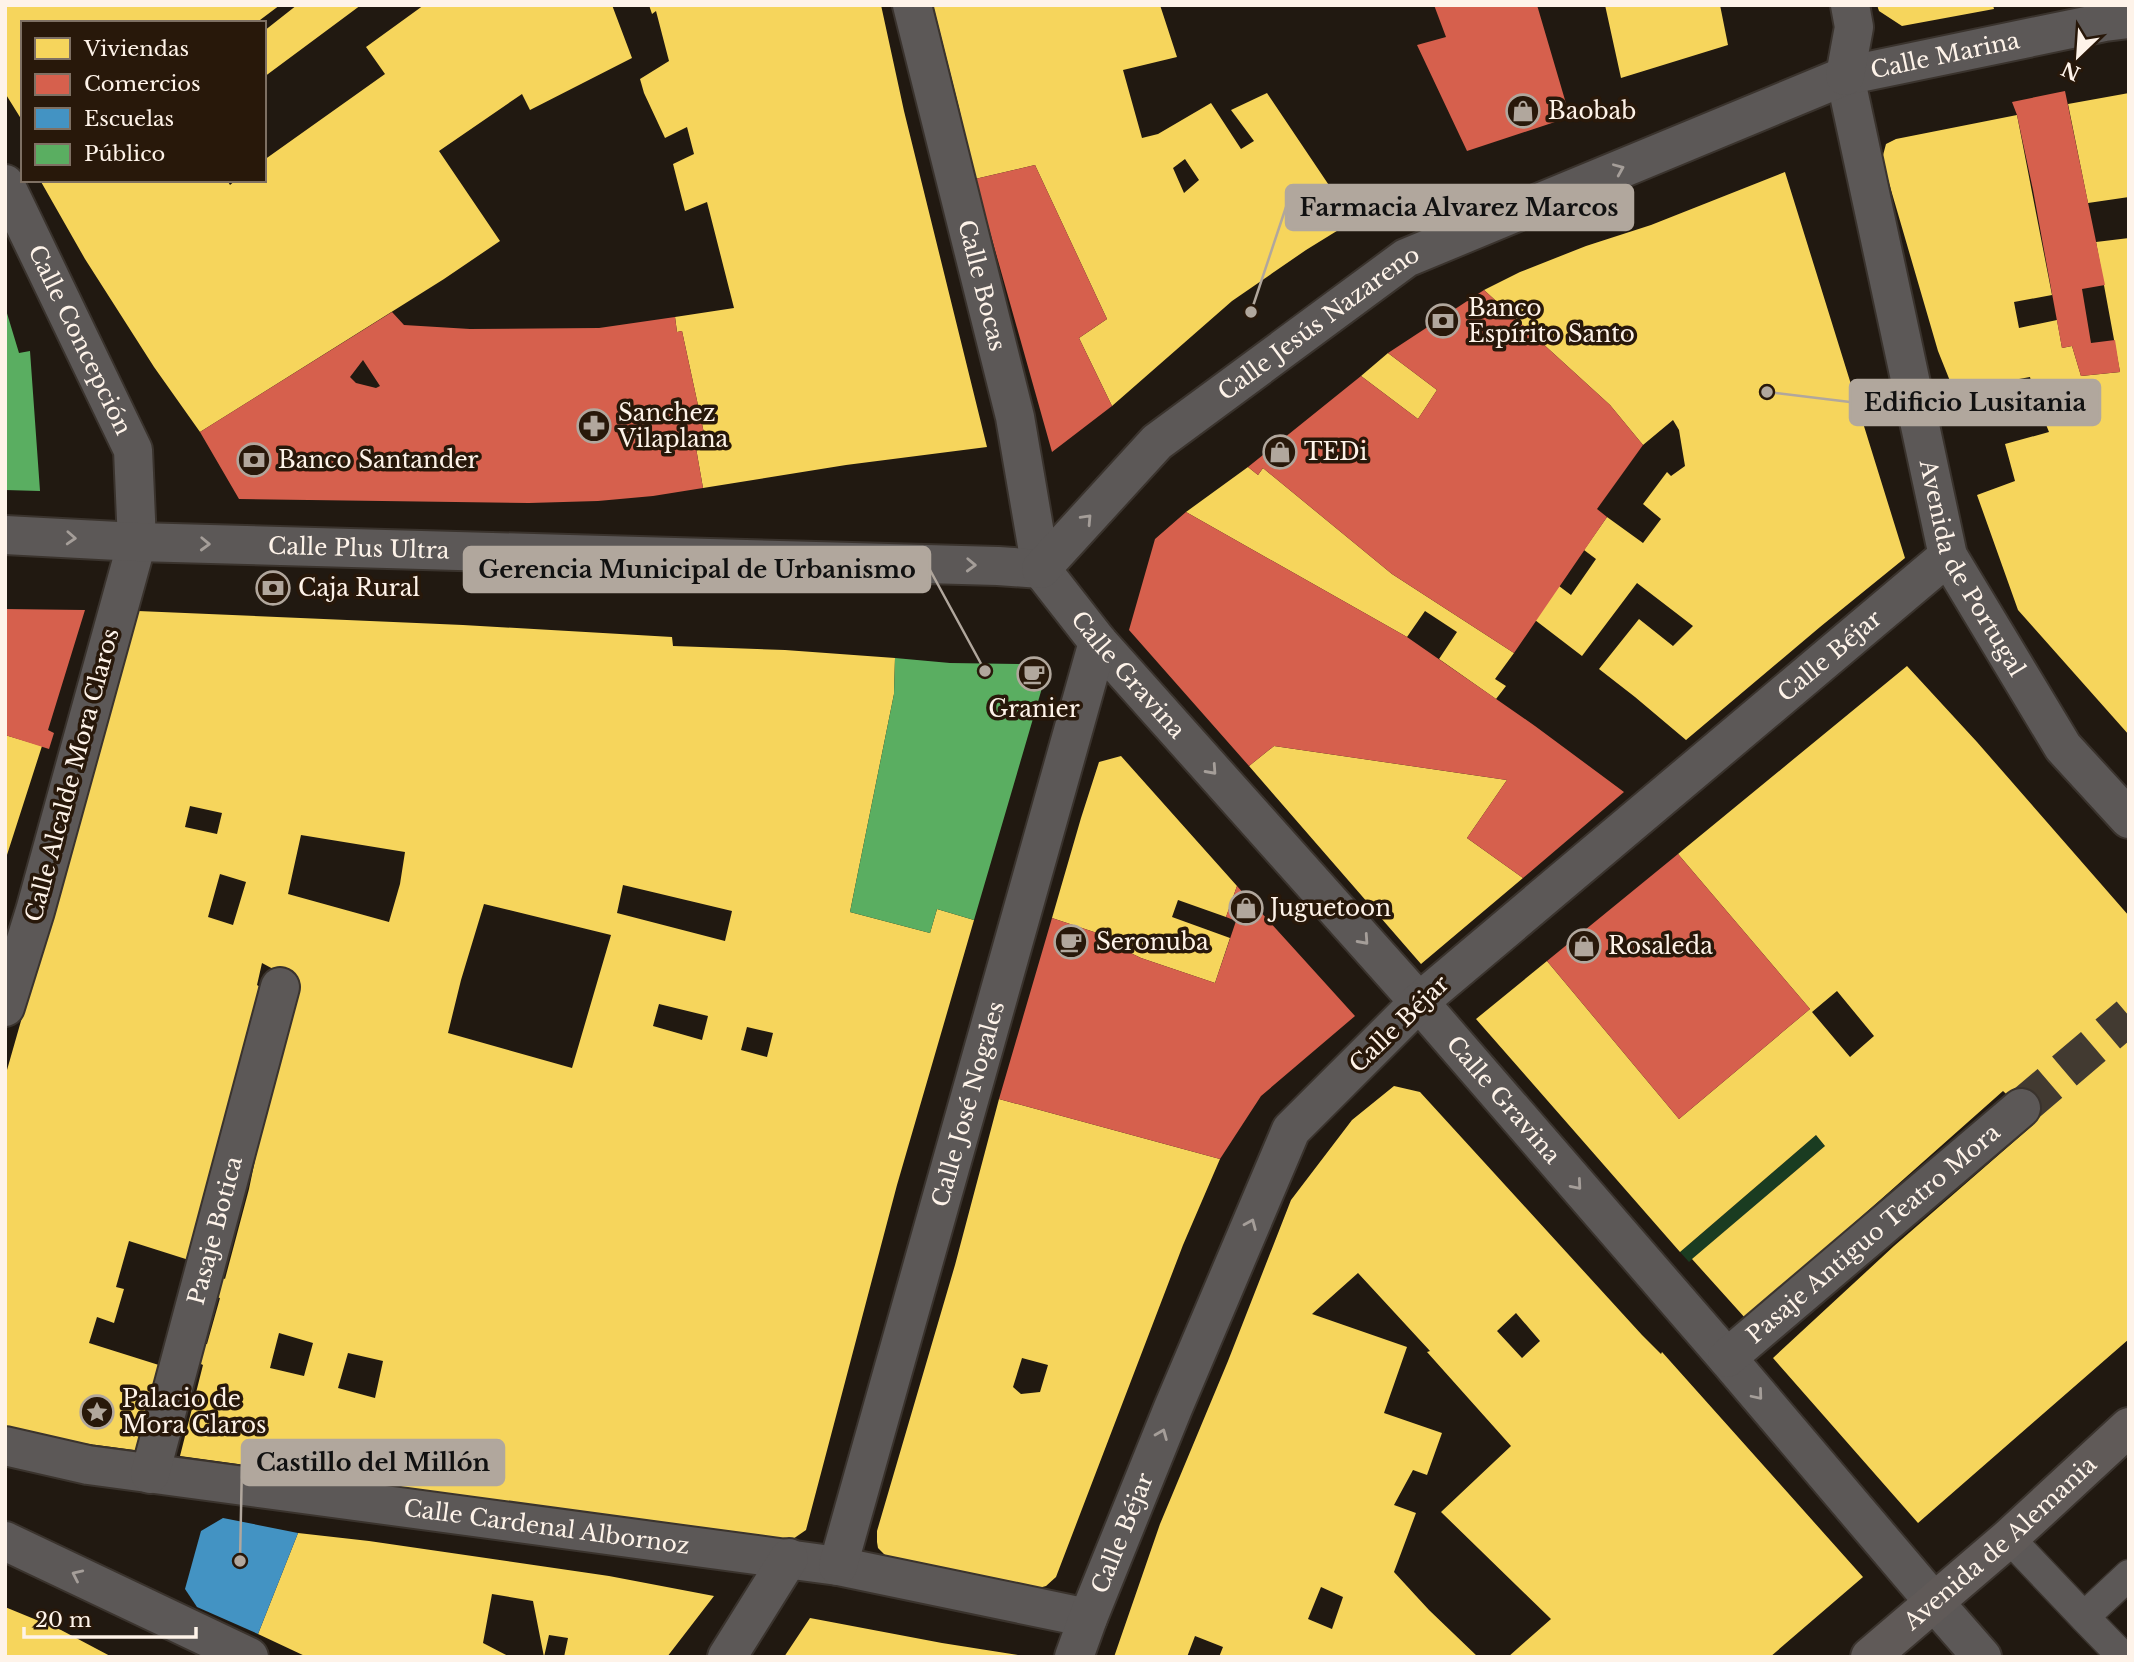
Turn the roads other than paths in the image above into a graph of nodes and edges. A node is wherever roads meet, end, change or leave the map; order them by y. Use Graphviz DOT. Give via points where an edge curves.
graph roads {
  1 [pos="912,5"];
  2 [pos="1850,5"];
  3 [pos="2129,19"];
  4 [pos="1844,75"];
  5 [pos="5,184"];
  6 [pos="5,535"];
  7 [pos="137,542"];
  8 [pos="1948,556"];
  9 [pos="1041,569"];
  10 [pos="1098,642"];
  11 [pos="2129,819"];
  12 [pos="280,987"];
  13 [pos="1419,1002"];
  14 [pos="5,1007"];
  15 [pos="2021,1108"];
  16 [pos="1727,1358"];
  17 [pos="2129,1427"];
  18 [pos="5,1446"];
  19 [pos="150,1474"];
  20 [pos="2009,1538"];
  21 [pos="5,1541"];
  22 [pos="789,1559"];
  23 [pos="838,1566"];
  24 [pos="2129,1575"];
  25 [pos="1934,1602"];
  26 [pos="2084,1617"];
  27 [pos="1088,1618"];
  28 [pos="249,1657"];
  29 [pos="727,1657"];
  30 [pos="1074,1657"];
  31 [pos="1870,1657"];
  32 [pos="1982,1657"];
  33 [pos="2123,1657"];
  1 -- 9 [label="street, Calle Bocas" via="1016,417"];
  2 -- 4 [label="street" via="1854,27"];
  3 -- 4 [label="street, Calle Marina"];
  4 -- 8 [label="street, Avenida de Portugal"];
  9 -- 4 [label="street, Calle Jesús Nazareno, one-way" via="1157,442 1406,258"];
  5 -- 7 [label="street, Calle Concepción" via="134,450"];
  6 -- 7 [label="street, Calle Plus Ultra, one-way"];
  7 -- 9 [label="street, Calle Plus Ultra, one-way"];
  7 -- 14 [label="street, Calle Alcalde Mora Claros" via="36,911"];
  8 -- 11 [label="street, Avenida de Portugal" via="2063,747"];
  8 -- 13 [label="street, Calle Béjar"];
  9 -- 10 [label="street, Calle Gravina"];
  10 -- 13 [label="street, Calle Gravina, one-way"];
  10 -- 23 [label="street, Calle José Nogales"];
  12 -- 19 [label="street, Pasaje Botica"];
  13 -- 16 [label="street, Calle Gravina, one-way"];
  27 -- 13 [label="street, Calle Béjar, one-way" via="1292,1130"];
  15 -- 16 [label="street, Pasaje Antiguo Teatro Mora"];
  16 -- 25 [label="street, Calle Gravina, one-way"];
  17 -- 20 [label="main road, Avenida de Alemania"];
  18 -- 19 [label="street, Calle Cardenal Albornoz"];
  19 -- 22 [label="street, Calle Cardenal Albornoz"];
  20 -- 25 [label="main road, Avenida de Alemania"];
  20 -- 26 [label="lane"];
  28 -- 21 [label="street, one-way"];
  22 -- 23 [label="street, Calle Cardenal Albornoz"];
  22 -- 29 [label="street"];
  23 -- 27 [label="street, Calle Cardenal Albornoz"];
  24 -- 26 [label="lane"];
  25 -- 31 [label="main road, Avenida de Alemania"];
  25 -- 32 [label="street, Calle Gravina"];
  26 -- 33 [label="lane"];
  27 -- 30 [label="street, Calle Béjar"];
}
